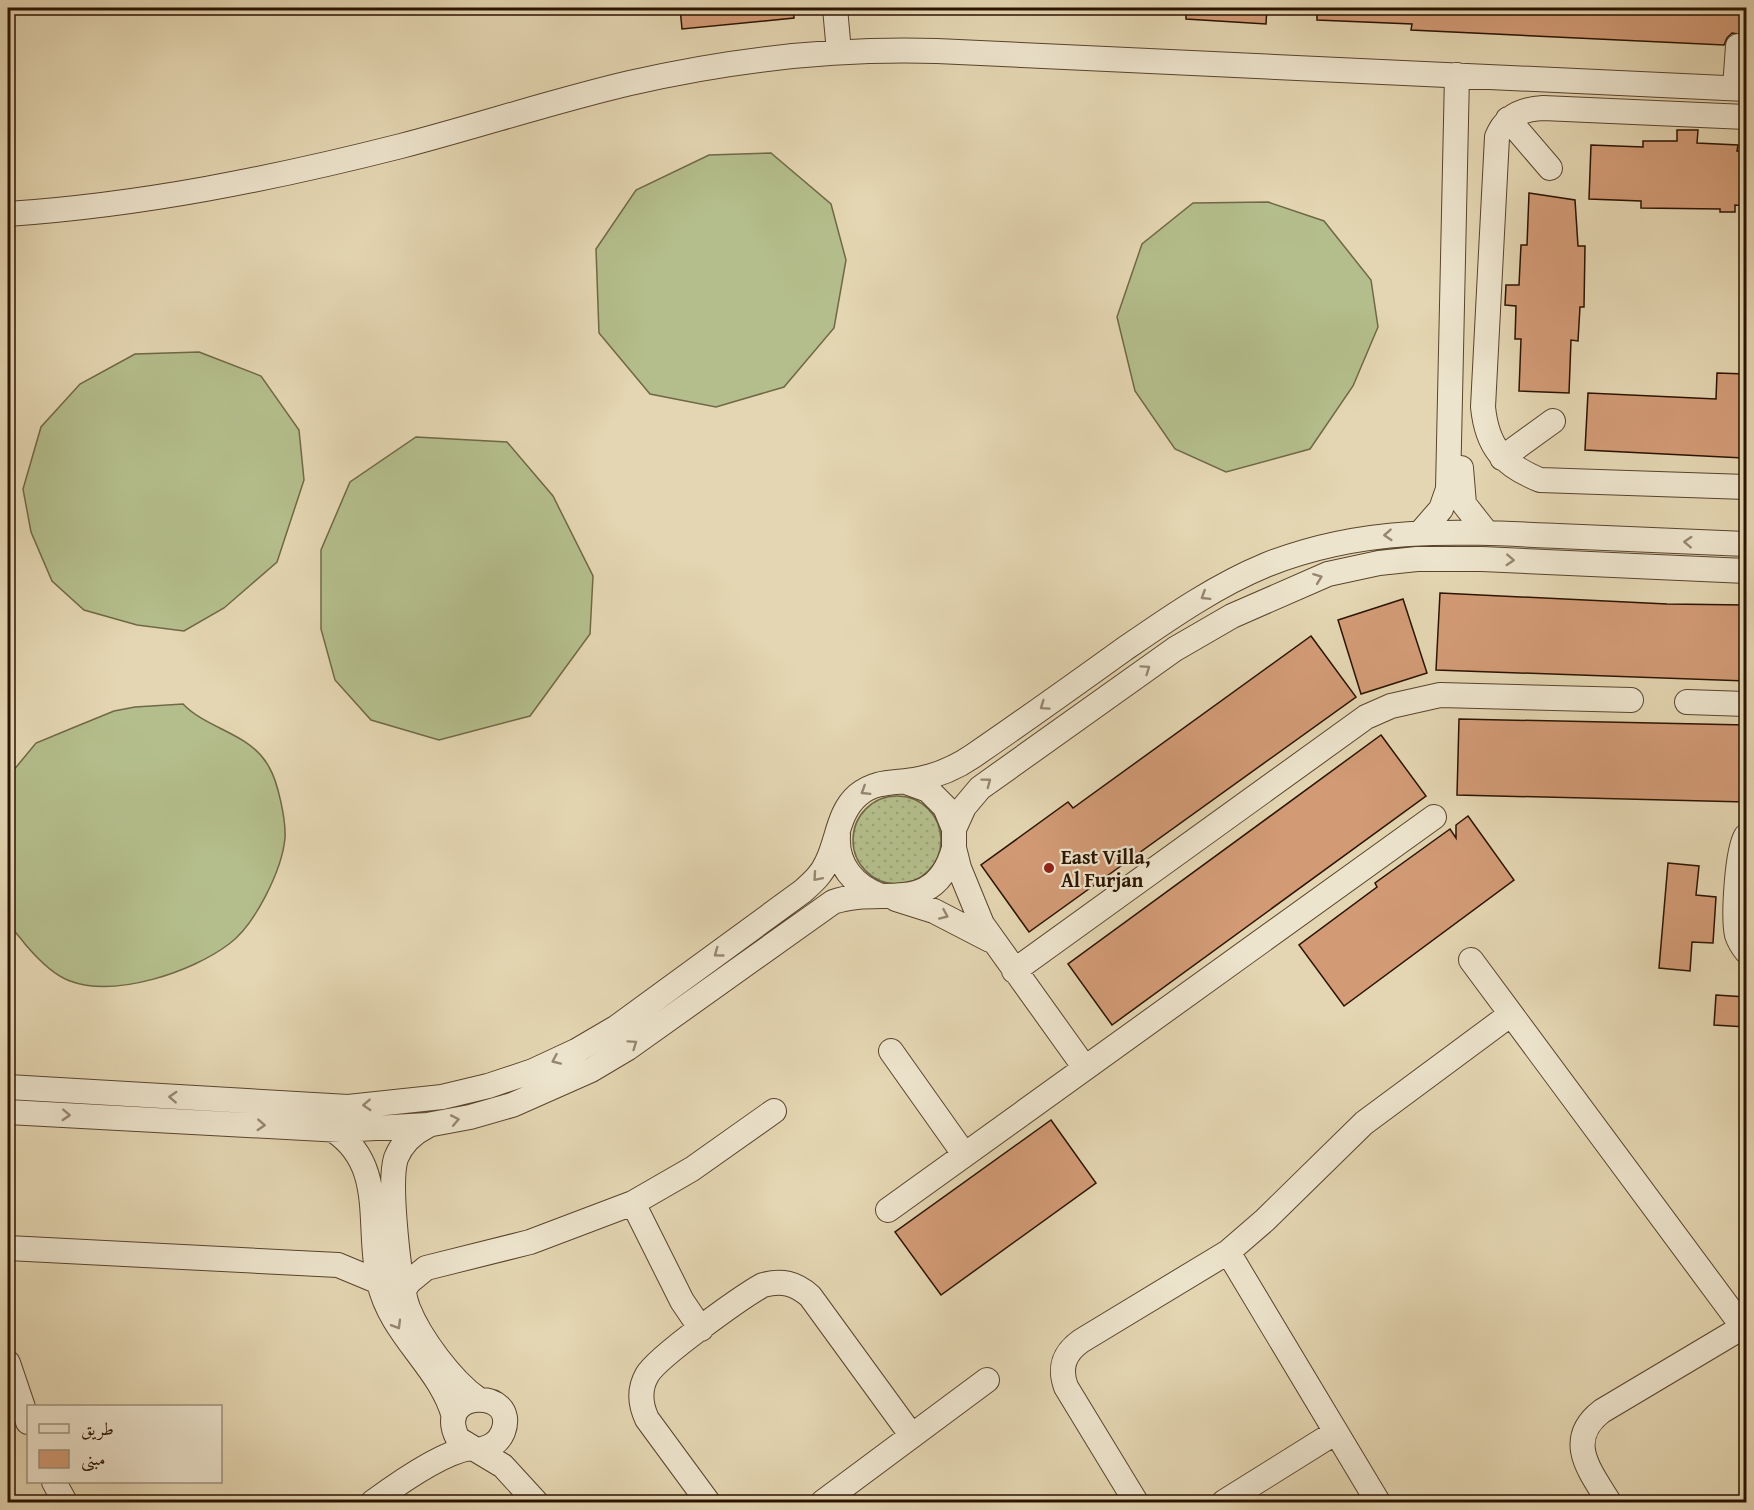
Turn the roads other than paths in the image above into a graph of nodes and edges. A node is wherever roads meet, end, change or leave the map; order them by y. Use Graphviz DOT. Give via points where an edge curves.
graph roads {
  1 [pos="836,8"];
  2 [pos="1738,46"];
  3 [pos="839,52"];
  4 [pos="1464,75"];
  5 [pos="1741,88"];
  6 [pos="1746,117"];
  7 [pos="1508,119"];
  8 [pos="1550,168"];
  9 [pos="8,214"];
  10 [pos="1552,421"];
  11 [pos="1502,458"];
  12 [pos="1746,487"];
  13 [pos="1420,532"];
  14 [pos="1486,532"];
  15 [pos="1746,544"];
  16 [pos="1746,571"];
  17 [pos="1631,700"];
  18 [pos="1687,702"];
  19 [pos="1746,704"];
  20 [pos="906,782"];
  21 [pos="1434,817"];
  22 [pos="840,824"];
  23 [pos="1746,836"];
  24 [pos="954,838"];
  25 [pos="887,897"];
  26 [pos="1746,904"];
  27 [pos="1746,924"];
  28 [pos="992,941"];
  29 [pos="1746,951"];
  30 [pos="1471,960"];
  31 [pos="1014,971"];
  32 [pos="1511,1014"];
  33 [pos="891,1051"];
  34 [pos="1085,1068"];
  35 [pos="8,1087"];
  36 [pos="774,1111"];
  37 [pos="8,1112"];
  38 [pos="427,1125"];
  39 [pos="333,1130"];
  40 [pos="964,1154"];
  41 [pos="633,1203"];
  42 [pos="888,1210"];
  43 [pos="397,1228"];
  44 [pos="373,1234"];
  45 [pos="8,1248"];
  46 [pos="1228,1251"];
  47 [pos="482,1253"];
  48 [pos="338,1265"];
  49 [pos="379,1282"];
  50 [pos="403,1291"];
  51 [pos="701,1329"];
  52 [pos="1745,1329"];
  53 [pos="8,1363"];
  54 [pos="987,1380"];
  55 [pos="478,1399"];
  56 [pos="27,1419"];
  57 [pos="454,1421"];
  58 [pos="504,1428"];
  59 [pos="1336,1432"];
  60 [pos="912,1436"];
  61 [pos="473,1449"];
  62 [pos="55,1483"];
  63 [pos="399,1483"];
  64 [pos="65,1503"];
  65 [pos="373,1503"];
  66 [pos="536,1503"];
  67 [pos="540,1503"];
  68 [pos="708,1503"];
  69 [pos="822,1503"];
  70 [pos="1136,1503"];
  71 [pos="1224,1503"];
  72 [pos="1378,1503"];
  73 [pos="1609,1503"];
  1 -- 3 [label="street"];
  2 -- 5 [label="street"];
  3 -- 4 [label="street" via="937,51"];
  3 -- 9 [label="street" via="720,66 633,82 380,151 202,191 138,202"];
  4 -- 5 [label="street"];
  4 -- 13 [label="street" via="1448,489 1441,509"];
  4 -- 14 [label="street" via="1461,485 1467,510"];
  6 -- 7 [label="street" via="1530,108"];
  7 -- 8 [label="street"];
  7 -- 11 [label="street" via="1497,137 1483,407 1488,434"];
  10 -- 11 [label="street"];
  11 -- 12 [label="street" via="1540,480"];
  13 -- 14 [label="street"];
  13 -- 20 [label="street, one-way" via="1366,537 1314,548 1217,589 961,764 934,776"];
  15 -- 14 [label="street, one-way"];
  24 -- 16 [label="street, one-way" via="964,807 980,788 1175,649 1280,592 1328,574 1417,559"];
  17 -- 31 [label="street" via="1440,695 1390,706 1366,717"];
  18 -- 19 [label="street"];
  20 -- 22 [label="street, one-way" via="872,786 846,808"];
  20 -- 24 [label="street" via="923,787 937,798 948,812"];
  21 -- 34 [label="street"];
  22 -- 25 [label="street" via="838,850 842,863 858,884"];
  22 -- 35 [label="street, one-way" via="827,863 818,877 794,898 617,1027 565,1056 488,1086 442,1097 348,1107"];
  23 -- 29 [label="street" via="1739,860 1737,925 1739,941"];
  24 -- 25 [label="street" via="945,871 928,888 917,894"];
  24 -- 28 [label="street" via="972,906"];
  25 -- 28 [label="street, one-way" via="934,910"];
  38 -- 25 [label="street, one-way" via="512,1105 591,1070 628,1048 816,912 848,897"];
  26 -- 27 [label="street"];
  28 -- 31 [label="street"];
  30 -- 32 [label="street"];
  31 -- 34 [label="street"];
  32 -- 46 [label="street" via="1364,1123"];
  32 -- 52 [label="street"];
  33 -- 40 [label="street"];
  34 -- 40 [label="street"];
  36 -- 41 [label="street" via="692,1169"];
  37 -- 39 [label="street, one-way"];
  38 -- 39 [label="street"];
  38 -- 43 [label="street" via="409,1138 397,1156"];
  39 -- 44 [label="street" via="352,1144 365,1163"];
  40 -- 42 [label="street"];
  41 -- 47 [label="street" via="564,1231"];
  41 -- 51 [label="street" via="682,1301"];
  43 -- 44 [label="street"];
  43 -- 47 [label="street" via="413,1250 423,1254"];
  43 -- 50 [label="street"];
  44 -- 48 [label="street" via="357,1257"];
  44 -- 49 [label="street"];
  45 -- 48 [label="street"];
  46 -- 59 [label="street"];
  46 -- 70 [label="street" via="1073,1346 1064,1361 1066,1387"];
  47 -- 50 [label="street" via="426,1268"];
  48 -- 49 [label="street"];
  49 -- 57 [label="street, one-way" via="393,1320 442,1389"];
  50 -- 55 [label="street" via="423,1335 460,1384"];
  51 -- 60 [label="street" via="763,1285 793,1284 810,1296"];
  51 -- 68 [label="street" via="650,1369 641,1394 647,1419"];
  52 -- 73 [label="street" via="1602,1411 1588,1423 1582,1440 1584,1458"];
  53 -- 56 [label="street"];
  54 -- 60 [label="street"];
  55 -- 57 [label="street" via="461,1406"];
  55 -- 58 [label="street" via="498,1407"];
  57 -- 61 [label="street" via="458,1439"];
  57 -- 63 [label="street" via="440,1446"];
  58 -- 61 [label="street" via="498,1442"];
  58 -- 67 [label="street" via="510,1454"];
  59 -- 71 [label="street"];
  59 -- 72 [label="street"];
  60 -- 69 [label="street"];
  61 -- 63 [label="street" via="450,1453"];
  61 -- 66 [label="street" via="503,1466"];
  62 -- 64 [label="street"];
  63 -- 65 [label="street"];
}
